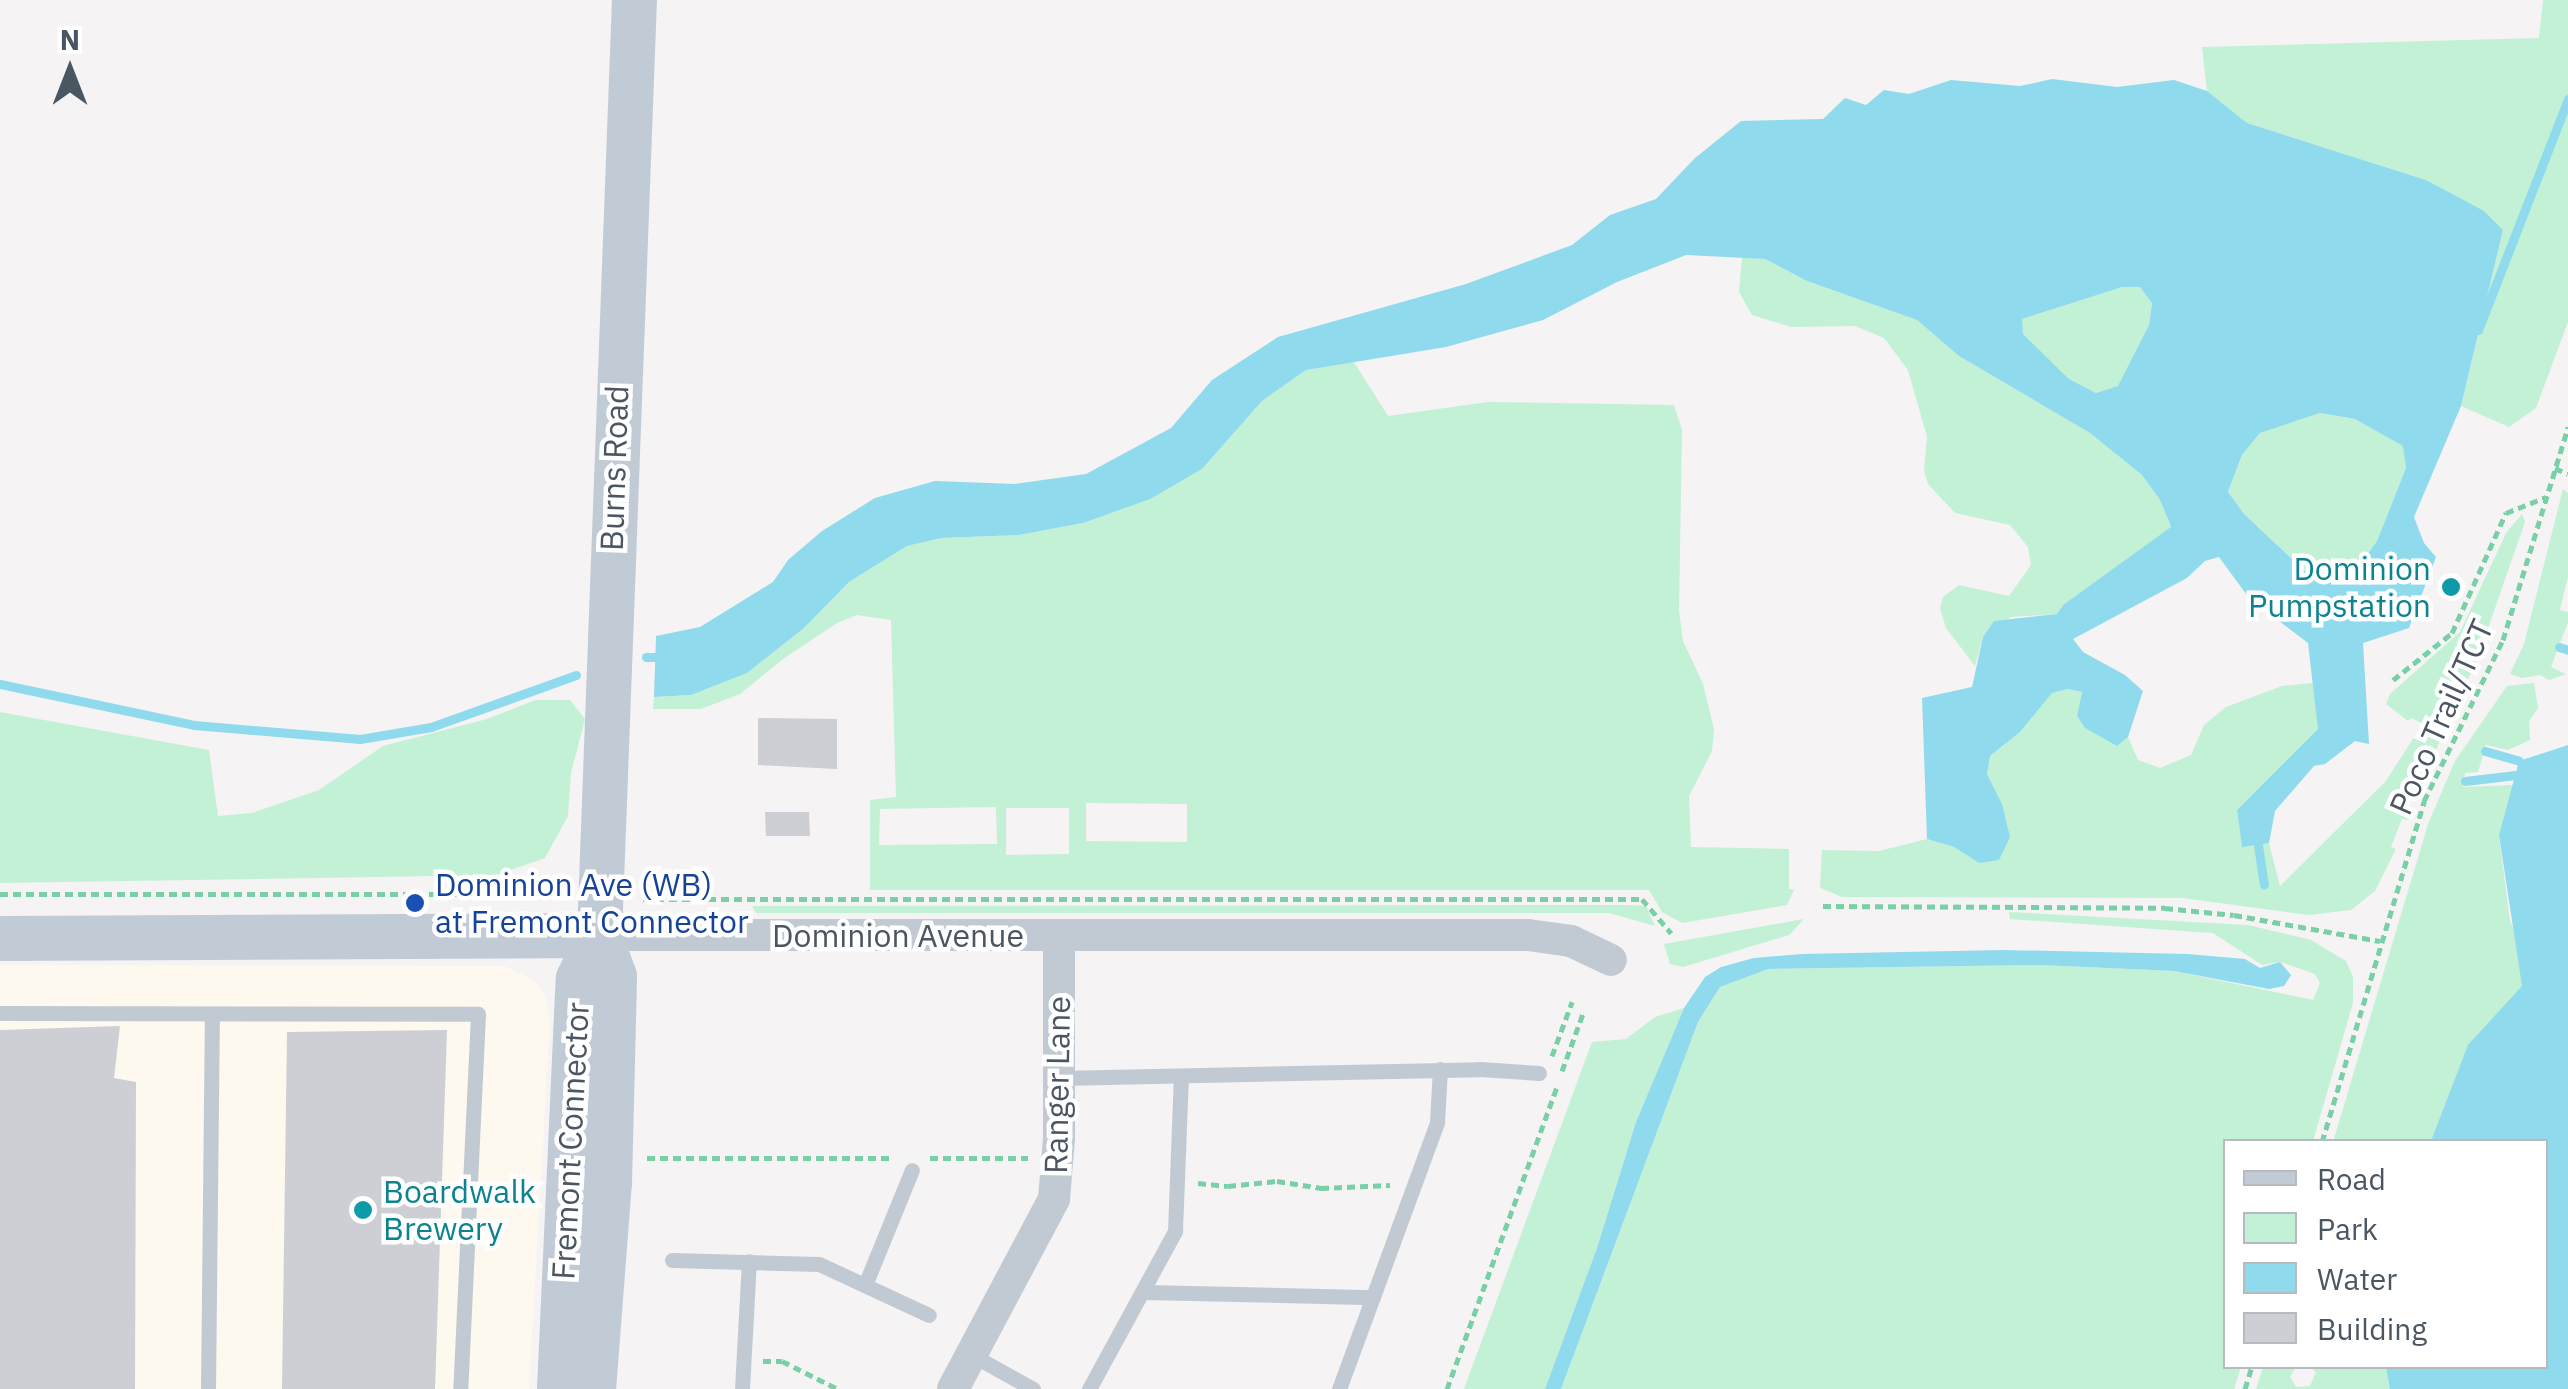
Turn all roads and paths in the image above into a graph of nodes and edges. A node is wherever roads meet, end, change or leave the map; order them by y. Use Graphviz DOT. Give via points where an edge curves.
graph roads {
  1 [pos="634,0"];
  2 [pos="2568,427"];
  3 [pos="2555,468"];
  4 [pos="2568,474"];
  5 [pos="2546,497"];
  6 [pos="2393,680"];
  7 [pos="0,894"];
  8 [pos="564,895"];
  9 [pos="643,900"];
  10 [pos="1824,906"];
  11 [pos="1671,933"];
  12 [pos="600,935"];
  13 [pos="1058,935"];
  14 [pos="0,938"];
  15 [pos="2380,941"];
  16 [pos="1611,960"];
  17 [pos="1572,1002"];
  18 [pos="1584,1011"];
  19 [pos="0,1013"];
  20 [pos="212,1015"];
  21 [pos="1440,1069"];
  22 [pos="1538,1072"];
  23 [pos="1060,1078"];
  24 [pos="1181,1078"];
  25 [pos="2323,1139"];
  26 [pos="646,1158"];
  27 [pos="1028,1158"];
  28 [pos="912,1170"];
  29 [pos="1180,1180"];
  30 [pos="1412,1191"];
  31 [pos="672,1260"];
  32 [pos="749,1261"];
  33 [pos="866,1285"];
  34 [pos="1145,1292"];
  35 [pos="1373,1297"];
  36 [pos="930,1315"];
  37 [pos="972,1355"];
  38 [pos="744,1360"];
  39 [pos="208,1389"];
  40 [pos="460,1389"];
  41 [pos="558,1389"];
  42 [pos="593,1389"];
  43 [pos="742,1389"];
  44 [pos="838,1389"];
  45 [pos="953,1389"];
  46 [pos="1033,1389"];
  47 [pos="1088,1389"];
  48 [pos="1339,1389"];
  49 [pos="1446,1389"];
  1 -- 12 [label="main road, Burns Road"];
  2 -- 3 [label="path, Poco Trail/TCT"];
  3 -- 4 [label="path"];
  3 -- 5 [label="path, Poco Trail/TCT"];
  5 -- 6 [label="path" via="2506,513 2452,633"];
  5 -- 15 [label="path, Poco Trail/TCT" via="2503,640 2424,801"];
  7 -- 8 [label="path"];
  9 -- 11 [label="path" via="1642,899"];
  10 -- 15 [label="path" via="2165,908"];
  12 -- 13 [label="street, Dominion Avenue"];
  12 -- 14 [label="main road, Dominion Avenue"];
  12 -- 41 [label="main road, Fremont Connector" via="578,978"];
  12 -- 42 [label="main road, Fremont Connector" via="614,976 609,1183"];
  13 -- 16 [label="street, Dominion Avenue" via="1528,935 1570,941"];
  13 -- 23 [label="street, Ranger Lane"];
  15 -- 25 [label="path, Poco Trail/TCT"];
  17 -- 22 [label="path" via="1549,1064 1538,1064"];
  18 -- 49 [label="path"];
  19 -- 20 [label="lane"];
  20 -- 39 [label="lane"];
  20 -- 40 [label="lane" via="478,1014"];
  21 -- 22 [label="lane"];
  21 -- 24 [label="lane"];
  21 -- 30 [label="lane" via="1437,1122"];
  23 -- 24 [label="lane"];
  23 -- 37 [label="street, Ranger Lane" via="1054,1199"];
  24 -- 29 [label="lane"];
  26 -- 27 [label="path"];
  28 -- 33 [label="lane"];
  29 -- 30 [label="path" via="1322,1188 1374,1182"];
  29 -- 34 [label="lane" via="1175,1231"];
  30 -- 35 [label="lane"];
  31 -- 32 [label="lane"];
  32 -- 33 [label="lane" via="819,1264"];
  32 -- 38 [label="lane"];
  33 -- 36 [label="lane"];
  34 -- 35 [label="lane"];
  34 -- 47 [label="lane"];
  35 -- 48 [label="lane"];
  37 -- 45 [label="street, Ranger Lane"];
  37 -- 46 [label="lane"];
  38 -- 43 [label="lane"];
  38 -- 44 [label="path" via="782,1361"];
}
